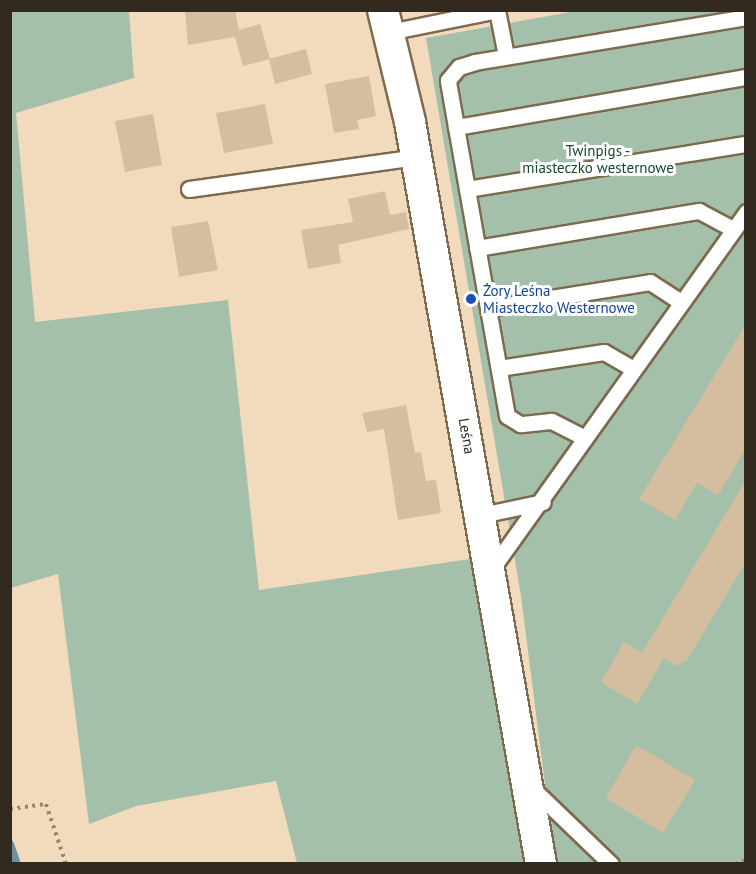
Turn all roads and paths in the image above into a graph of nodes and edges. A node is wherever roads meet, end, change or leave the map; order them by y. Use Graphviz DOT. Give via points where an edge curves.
graph roads {
  1 [pos="746,17"];
  2 [pos="386,21"];
  3 [pos="506,56"];
  4 [pos="746,77"];
  5 [pos="456,127"];
  6 [pos="746,144"];
  7 [pos="416,157"];
  8 [pos="189,189"];
  9 [pos="467,189"];
  10 [pos="746,212"];
  11 [pos="733,229"];
  12 [pos="477,248"];
  13 [pos="681,302"];
  14 [pos="488,308"];
  15 [pos="499,368"];
  16 [pos="634,369"];
  17 [pos="585,438"];
  18 [pos="543,502"];
  19 [pos="481,515"];
  20 [pos="491,570"];
  21 [pos="527,782"];
  22 [pos="10,809"];
  23 [pos="746,860"];
  24 [pos="66,864"];
  25 [pos="541,864"];
  26 [pos="611,864"];
  27 [pos="735,864"];
  1 -- 3 [label="lane"];
  2 -- 3 [label="lane" via="497,10"];
  2 -- 7 [label="street, Leśna"];
  3 -- 5 [label="lane" via="459,67 448,80"];
  4 -- 5 [label="lane"];
  5 -- 9 [label="lane"];
  6 -- 9 [label="lane"];
  7 -- 8 [label="lane"];
  7 -- 19 [label="street, Leśna"];
  9 -- 12 [label="lane"];
  10 -- 11 [label="lane"];
  11 -- 12 [label="lane" via="699,211"];
  11 -- 13 [label="lane"];
  12 -- 14 [label="lane"];
  13 -- 14 [label="lane" via="650,282"];
  13 -- 16 [label="lane"];
  14 -- 15 [label="lane"];
  15 -- 16 [label="lane" via="604,352"];
  15 -- 17 [label="lane" via="507,416 520,424 551,421"];
  16 -- 17 [label="lane"];
  17 -- 18 [label="lane"];
  18 -- 19 [label="lane"];
  18 -- 20 [label="lane"];
  19 -- 20 [label="street, Leśna"];
  20 -- 21 [label="street, Leśna"];
  21 -- 25 [label="street, Leśna"];
  21 -- 26 [label="lane"];
  22 -- 24 [label="path" via="46,804"];
  23 -- 27 [label="path"];
}
